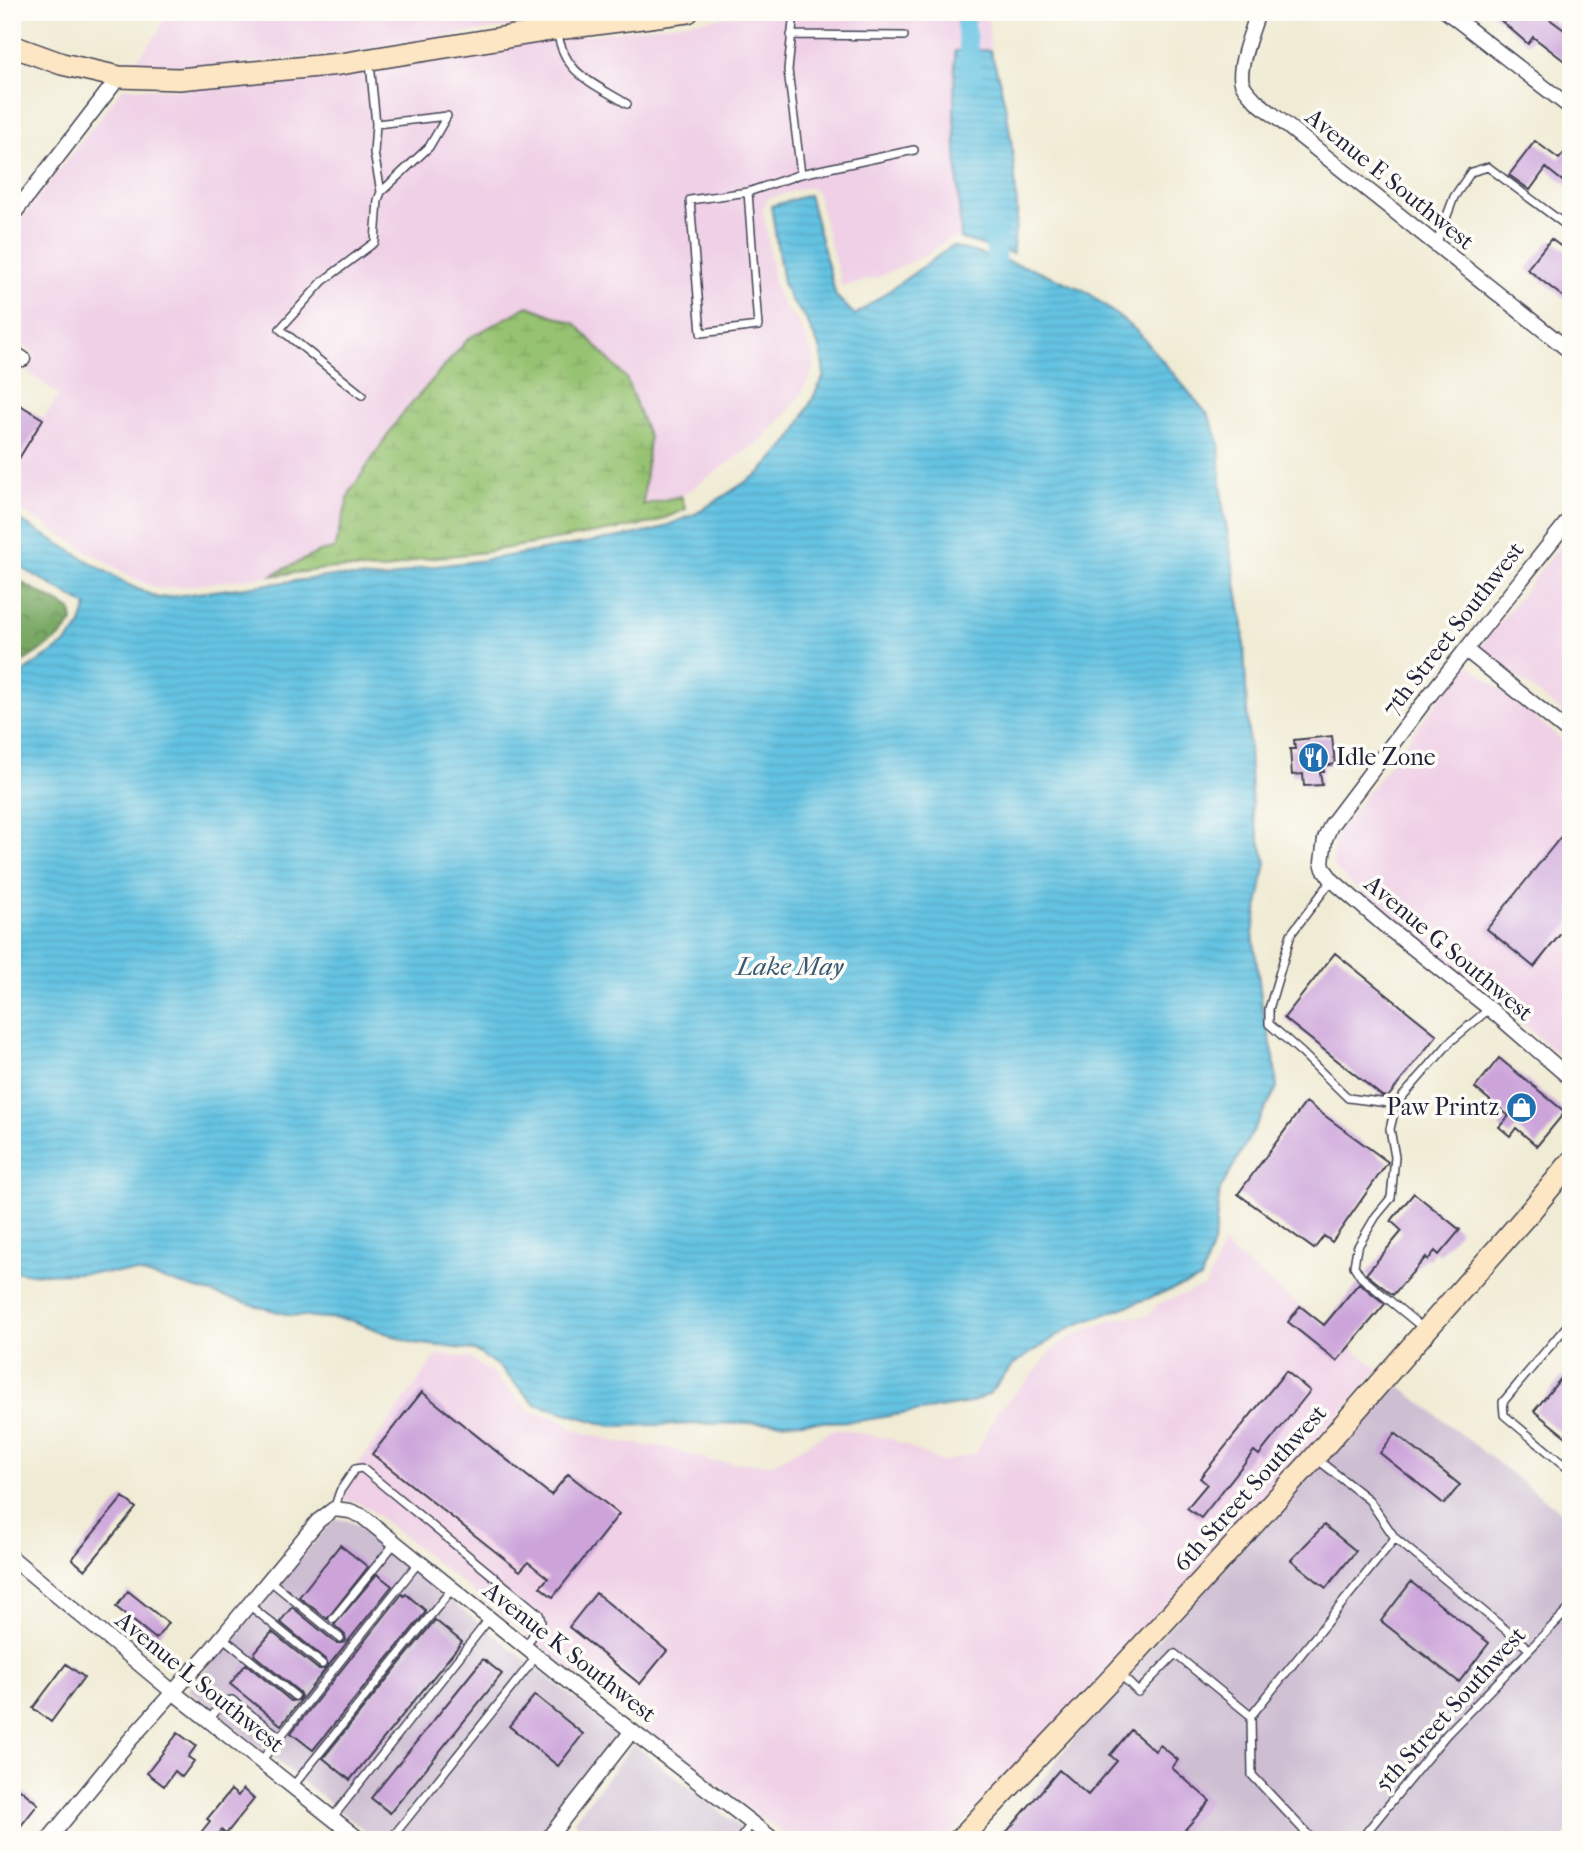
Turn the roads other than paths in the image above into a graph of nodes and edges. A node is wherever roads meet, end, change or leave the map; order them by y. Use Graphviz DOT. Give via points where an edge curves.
graph roads {
  1 [pos="688,12"];
  2 [pos="794,12"];
  3 [pos="1258,12"];
  4 [pos="1447,12"];
  5 [pos="556,29"];
  6 [pos="791,35"];
  7 [pos="904,36"];
  8 [pos="12,46"];
  9 [pos="370,59"];
  10 [pos="120,76"];
  11 [pos="627,104"];
  12 [pos="1571,108"];
  13 [pos="376,124"];
  14 [pos="914,150"];
  15 [pos="801,174"];
  16 [pos="748,191"];
  17 [pos="381,192"];
  18 [pos="12,216"];
  19 [pos="1571,229"];
  20 [pos="1436,246"];
  21 [pos="1570,350"];
  22 [pos="362,395"];
  23 [pos="1571,517"];
  24 [pos="1466,650"];
  25 [pos="1571,734"];
  26 [pos="1325,839"];
  27 [pos="1332,880"];
  28 [pos="1489,1008"];
  29 [pos="1571,1079"];
  30 [pos="1396,1104"];
  31 [pos="1571,1162"];
  32 [pos="1571,1321"];
  33 [pos="1425,1330"];
  34 [pos="1314,1458"];
  35 [pos="1571,1471"];
  36 [pos="334,1509"];
  37 [pos="1395,1538"];
  38 [pos="395,1543"];
  39 [pos="12,1558"];
  40 [pos="420,1562"];
  41 [pos="269,1580"];
  42 [pos="453,1588"];
  43 [pos="248,1605"];
  44 [pos="1571,1607"];
  45 [pos="490,1618"];
  46 [pos="333,1619"];
  47 [pos="222,1637"];
  48 [pos="340,1638"];
  49 [pos="1529,1649"];
  50 [pos="531,1651"];
  51 [pos="322,1664"];
  52 [pos="1118,1672"];
  53 [pos="173,1692"];
  54 [pos="295,1696"];
  55 [pos="1251,1716"];
  56 [pos="209,1720"];
  57 [pos="632,1731"];
  58 [pos="280,1737"];
  59 [pos="261,1760"];
  60 [pos="293,1786"];
  61 [pos="332,1818"];
  62 [pos="752,1823"];
  63 [pos="48,1840"];
  64 [pos="360,1840"];
  65 [pos="390,1840"];
  66 [pos="547,1840"];
  67 [pos="739,1840"];
  68 [pos="774,1840"];
  69 [pos="959,1840"];
  70 [pos="1314,1840"];
  71 [pos="1360,1840"];
  1 -- 5 [label="street"];
  2 -- 6 [label="lane"];
  3 -- 20 [label="street, Avenue E Southwest" via="1242,71 1245,88"];
  4 -- 12 [label="street"];
  5 -- 9 [label="street"];
  5 -- 11 [label="lane" via="560,50 572,69"];
  6 -- 7 [label="lane"];
  6 -- 15 [label="lane" via="788,70"];
  8 -- 10 [label="street" via="62,64"];
  9 -- 10 [label="street" via="179,79"];
  9 -- 13 [label="lane"];
  10 -- 18 [label="street"];
  13 -- 17 [label="lane" via="374,153"];
  13 -- 17 [label="lane" via="447,117 429,147"];
  14 -- 15 [label="lane"];
  15 -- 16 [label="lane"];
  16 -- 16 [label="lane" via="758,326 701,333 690,201"];
  17 -- 22 [label="lane" via="375,242 324,281 280,330"];
  19 -- 20 [label="lane" via="1488,167 1471,173 1454,197"];
  20 -- 21 [label="street, Avenue E Southwest"];
  23 -- 24 [label="street, 7th Street Southwest"];
  24 -- 25 [label="street"];
  24 -- 26 [label="street, 7th Street Southwest" via="1339,814"];
  26 -- 27 [label="street, Avenue G Southwest" via="1322,862"];
  27 -- 28 [label="street, Avenue G Southwest"];
  27 -- 30 [label="lane" via="1291,934 1269,1009 1269,1024 1348,1098"];
  28 -- 29 [label="street, Avenue G Southwest"];
  28 -- 30 [label="lane" via="1451,1041"];
  30 -- 33 [label="lane" via="1390,1129 1395,1157 1391,1198 1357,1248 1354,1266"];
  31 -- 33 [label="street, 6th Street Southwest"];
  32 -- 35 [label="lane" via="1503,1402 1504,1415"];
  33 -- 34 [label="street, 6th Street Southwest"];
  34 -- 37 [label="lane" via="1369,1500"];
  34 -- 52 [label="street, 6th Street Southwest"];
  36 -- 38 [label="street, Avenue K Southwest" via="362,1516"];
  36 -- 41 [label="street" via="318,1521"];
  36 -- 50 [label="lane" via="355,1469 362,1468 539,1614"];
  37 -- 49 [label="lane"];
  37 -- 55 [label="lane"];
  38 -- 40 [label="street, Avenue K Southwest"];
  38 -- 46 [label="lane"];
  39 -- 53 [label="street, Avenue L Southwest"];
  40 -- 42 [label="street, Avenue K Southwest"];
  40 -- 58 [label="lane"];
  41 -- 43 [label="street"];
  41 -- 48 [label="lane"];
  42 -- 45 [label="street, Avenue K Southwest"];
  42 -- 60 [label="lane"];
  43 -- 47 [label="street"];
  43 -- 51 [label="lane"];
  44 -- 49 [label="lane, 5th Street Southwest"];
  45 -- 50 [label="street, Avenue K Southwest"];
  45 -- 61 [label="lane"];
  47 -- 53 [label="street"];
  47 -- 54 [label="lane"];
  49 -- 71 [label="lane, 5th Street Southwest" via="1446,1735"];
  50 -- 57 [label="street, Avenue K Southwest"];
  50 -- 65 [label="lane"];
  52 -- 55 [label="lane" via="1138,1692 1175,1654"];
  52 -- 69 [label="street, 6th Street Southwest"];
  53 -- 56 [label="street, Avenue L Southwest"];
  53 -- 63 [label="street"];
  55 -- 70 [label="lane" via="1252,1774"];
  56 -- 58 [label="lane" via="223,1702 232,1700"];
  56 -- 59 [label="street, Avenue L Southwest"];
  57 -- 62 [label="street, Avenue K Southwest"];
  57 -- 66 [label="street"];
  58 -- 59 [label="lane"];
  59 -- 60 [label="street, Avenue L Southwest"];
  60 -- 61 [label="street, Avenue L Southwest"];
  61 -- 64 [label="street, Avenue L Southwest"];
  62 -- 67 [label="lane"];
  62 -- 68 [label="street, Avenue K Southwest"];
}
